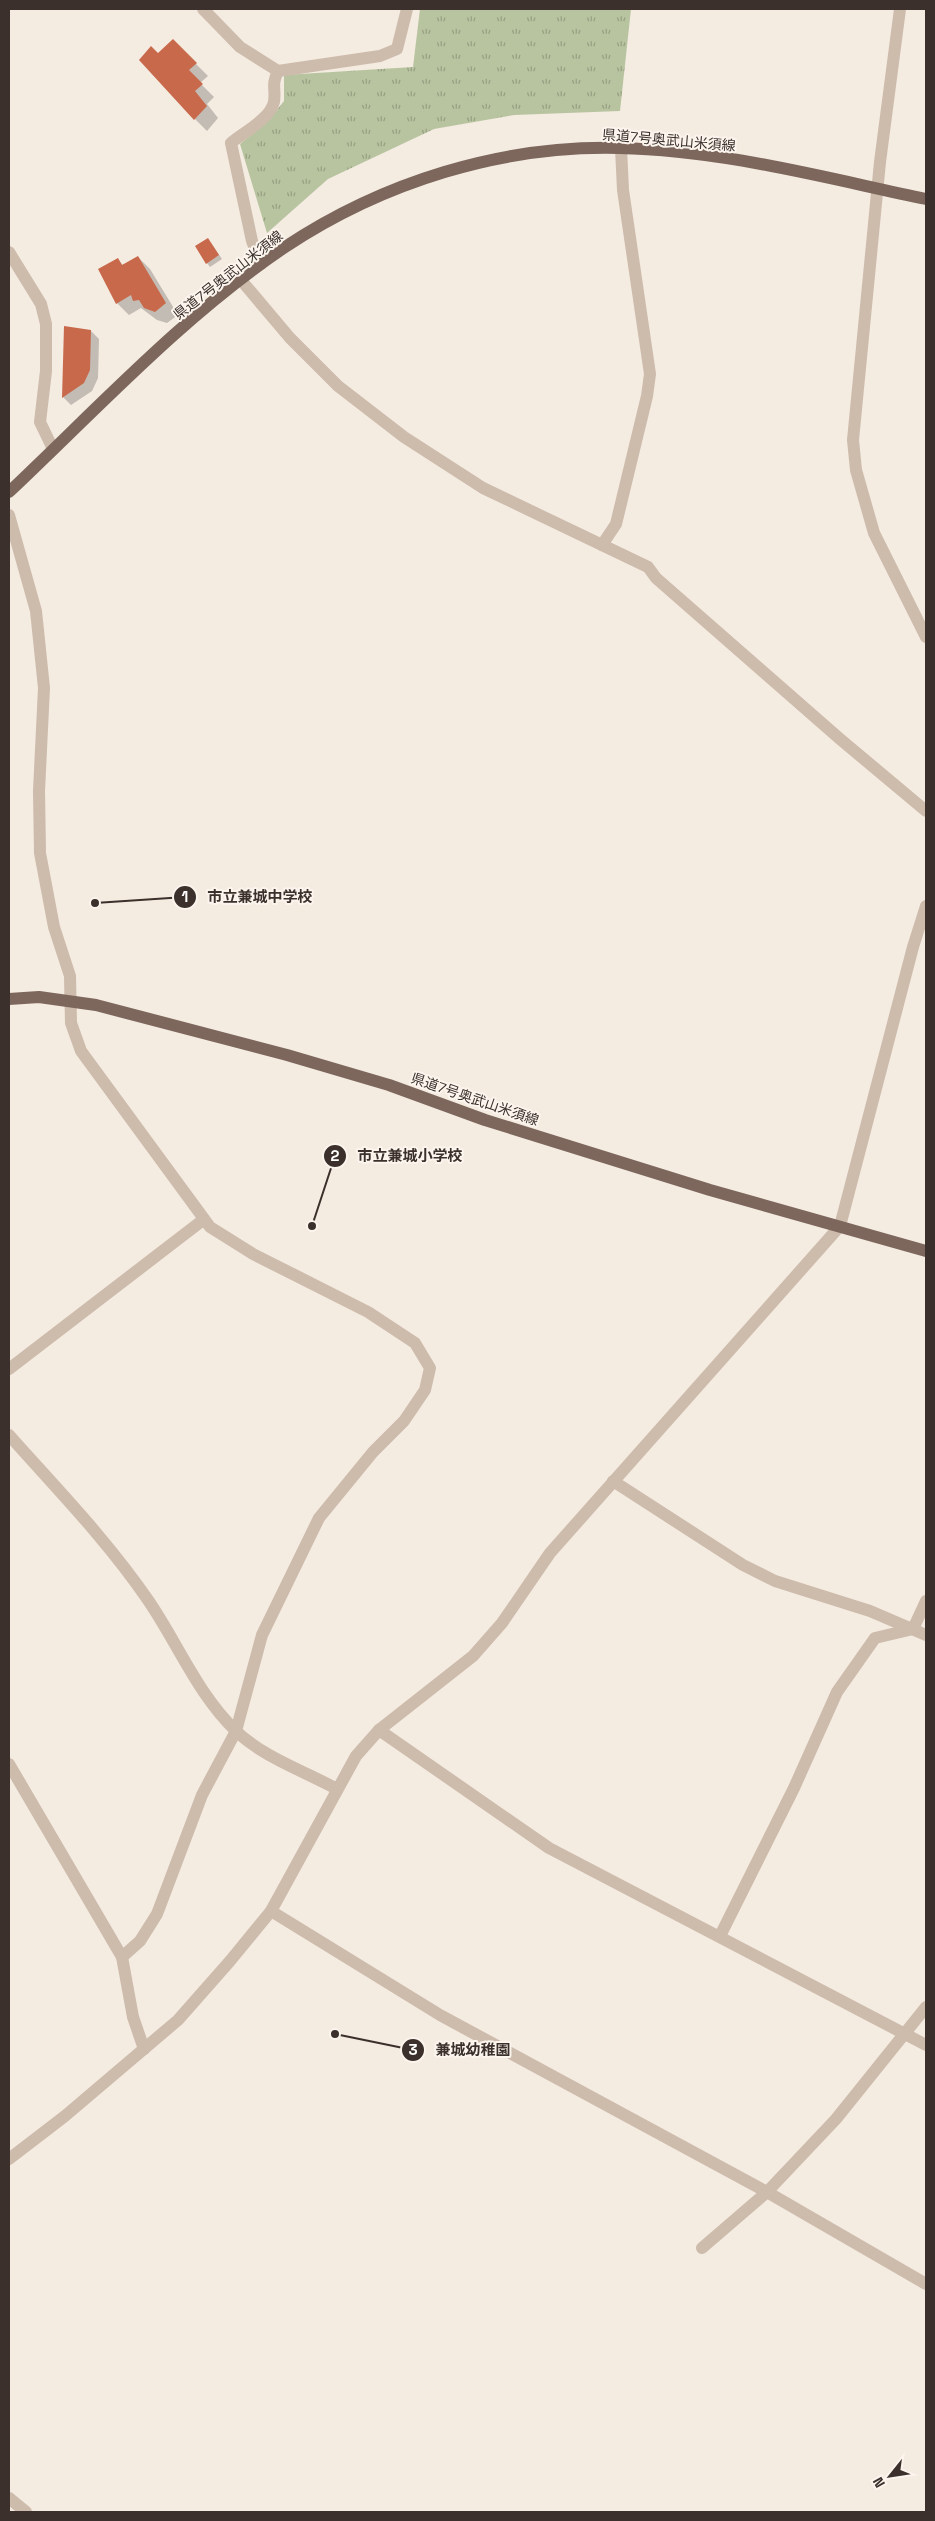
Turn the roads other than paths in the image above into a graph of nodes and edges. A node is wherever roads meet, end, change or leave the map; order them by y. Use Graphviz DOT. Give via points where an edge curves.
graph roads {
  1 [pos="204,9"];
  2 [pos="407,9"];
  3 [pos="900,9"];
  4 [pos="278,71"];
  5 [pos="620,148"];
  6 [pos="879,189"];
  7 [pos="926,199"];
  8 [pos="9,252"];
  9 [pos="262,264"];
  10 [pos="241,280"];
  11 [pos="53,449"];
  12 [pos="9,492"];
  13 [pos="9,515"];
  14 [pos="602,545"];
  15 [pos="926,637"];
  16 [pos="926,811"];
  17 [pos="926,906"];
  18 [pos="9,999"];
  19 [pos="72,1001"];
  20 [pos="203,1220"];
  21 [pos="840,1226"];
  22 [pos="926,1251"];
  23 [pos="9,1369"];
  24 [pos="9,1435"];
  25 [pos="612,1481"];
  26 [pos="926,1600"];
  27 [pos="913,1629"];
  28 [pos="926,1635"];
  29 [pos="379,1730"];
  30 [pos="236,1731"];
  31 [pos="9,1764"];
  32 [pos="337,1789"];
  33 [pos="271,1911"];
  34 [pos="720,1936"];
  35 [pos="122,1957"];
  36 [pos="926,2007"];
  37 [pos="905,2034"];
  38 [pos="926,2045"];
  39 [pos="144,2050"];
  40 [pos="9,2158"];
  41 [pos="767,2192"];
  42 [pos="702,2248"];
  43 [pos="926,2284"];
  44 [pos="9,2498"];
  45 [pos="26,2512"];
  1 -- 4 [label="street" via="240,47"];
  2 -- 4 [label="street" via="397,50 380,56"];
  3 -- 6 [label="street"];
  4 -- 9 [label="street" via="272,83 274,100 270,112 231,142 252,241"];
  5 -- 6 [label="main road, 県道7号奥武山米須線" via="725,158"];
  5 -- 9 [label="main road, 県道7号奥武山米須線" via="570,149 523,155 474,164 426,178 341,214"];
  5 -- 14 [label="street" via="623,190 650,374 616,524"];
  6 -- 7 [label="main road, 県道7号奥武山米須線"];
  6 -- 15 [label="street" via="853,440 856,470 874,533"];
  8 -- 11 [label="street" via="41,304 46,324 46,371 40,422"];
  9 -- 10 [label="main road, 県道7号奥武山米須線"];
  10 -- 11 [label="main road, 県道7号奥武山米須線" via="177,333"];
  10 -- 14 [label="street" via="290,338 338,386 404,437 483,488"];
  11 -- 12 [label="main road, 県道7号奥武山米須線"];
  13 -- 19 [label="street" via="36,611 44,688 38,791 40,853 54,927 70,976"];
  14 -- 16 [label="street" via="648,567 656,578"];
  17 -- 21 [label="street"];
  18 -- 19 [label="main road, 県道7号奥武山米須線"];
  19 -- 20 [label="street" via="71,1023 81,1051"];
  19 -- 21 [label="main road, 県道7号奥武山米須線" via="287,1055 701,1187"];
  20 -- 23 [label="street"];
  20 -- 30 [label="street" via="253,1254 368,1312 415,1343 430,1368 425,1390 404,1421 373,1452 319,1518 262,1635"];
  21 -- 22 [label="main road, 県道7号奥武山米須線"];
  21 -- 25 [label="street"];
  24 -- 30 [label="street" via="98,1535 147,1599 216,1708"];
  25 -- 27 [label="street" via="743,1565 775,1580 870,1611"];
  25 -- 29 [label="street" via="550,1553 502,1623 473,1656"];
  26 -- 27 [label="street"];
  27 -- 28 [label="street"];
  27 -- 34 [label="street" via="875,1638 837,1692 794,1788"];
  29 -- 32 [label="street" via="356,1756"];
  29 -- 34 [label="street" via="549,1848"];
  30 -- 32 [label="street" via="253,1745"];
  30 -- 35 [label="street" via="202,1795 157,1914 140,1941"];
  31 -- 35 [label="street"];
  32 -- 33 [label="street"];
  33 -- 39 [label="street" via="178,2020"];
  33 -- 41 [label="street" via="440,2015"];
  34 -- 37 [label="street"];
  35 -- 39 [label="street" via="133,2017"];
  36 -- 37 [label="street"];
  37 -- 38 [label="street"];
  37 -- 41 [label="street" via="836,2119"];
  39 -- 40 [label="street"];
  41 -- 42 [label="street"];
  41 -- 43 [label="street"];
  44 -- 45 [label="street"];
}
